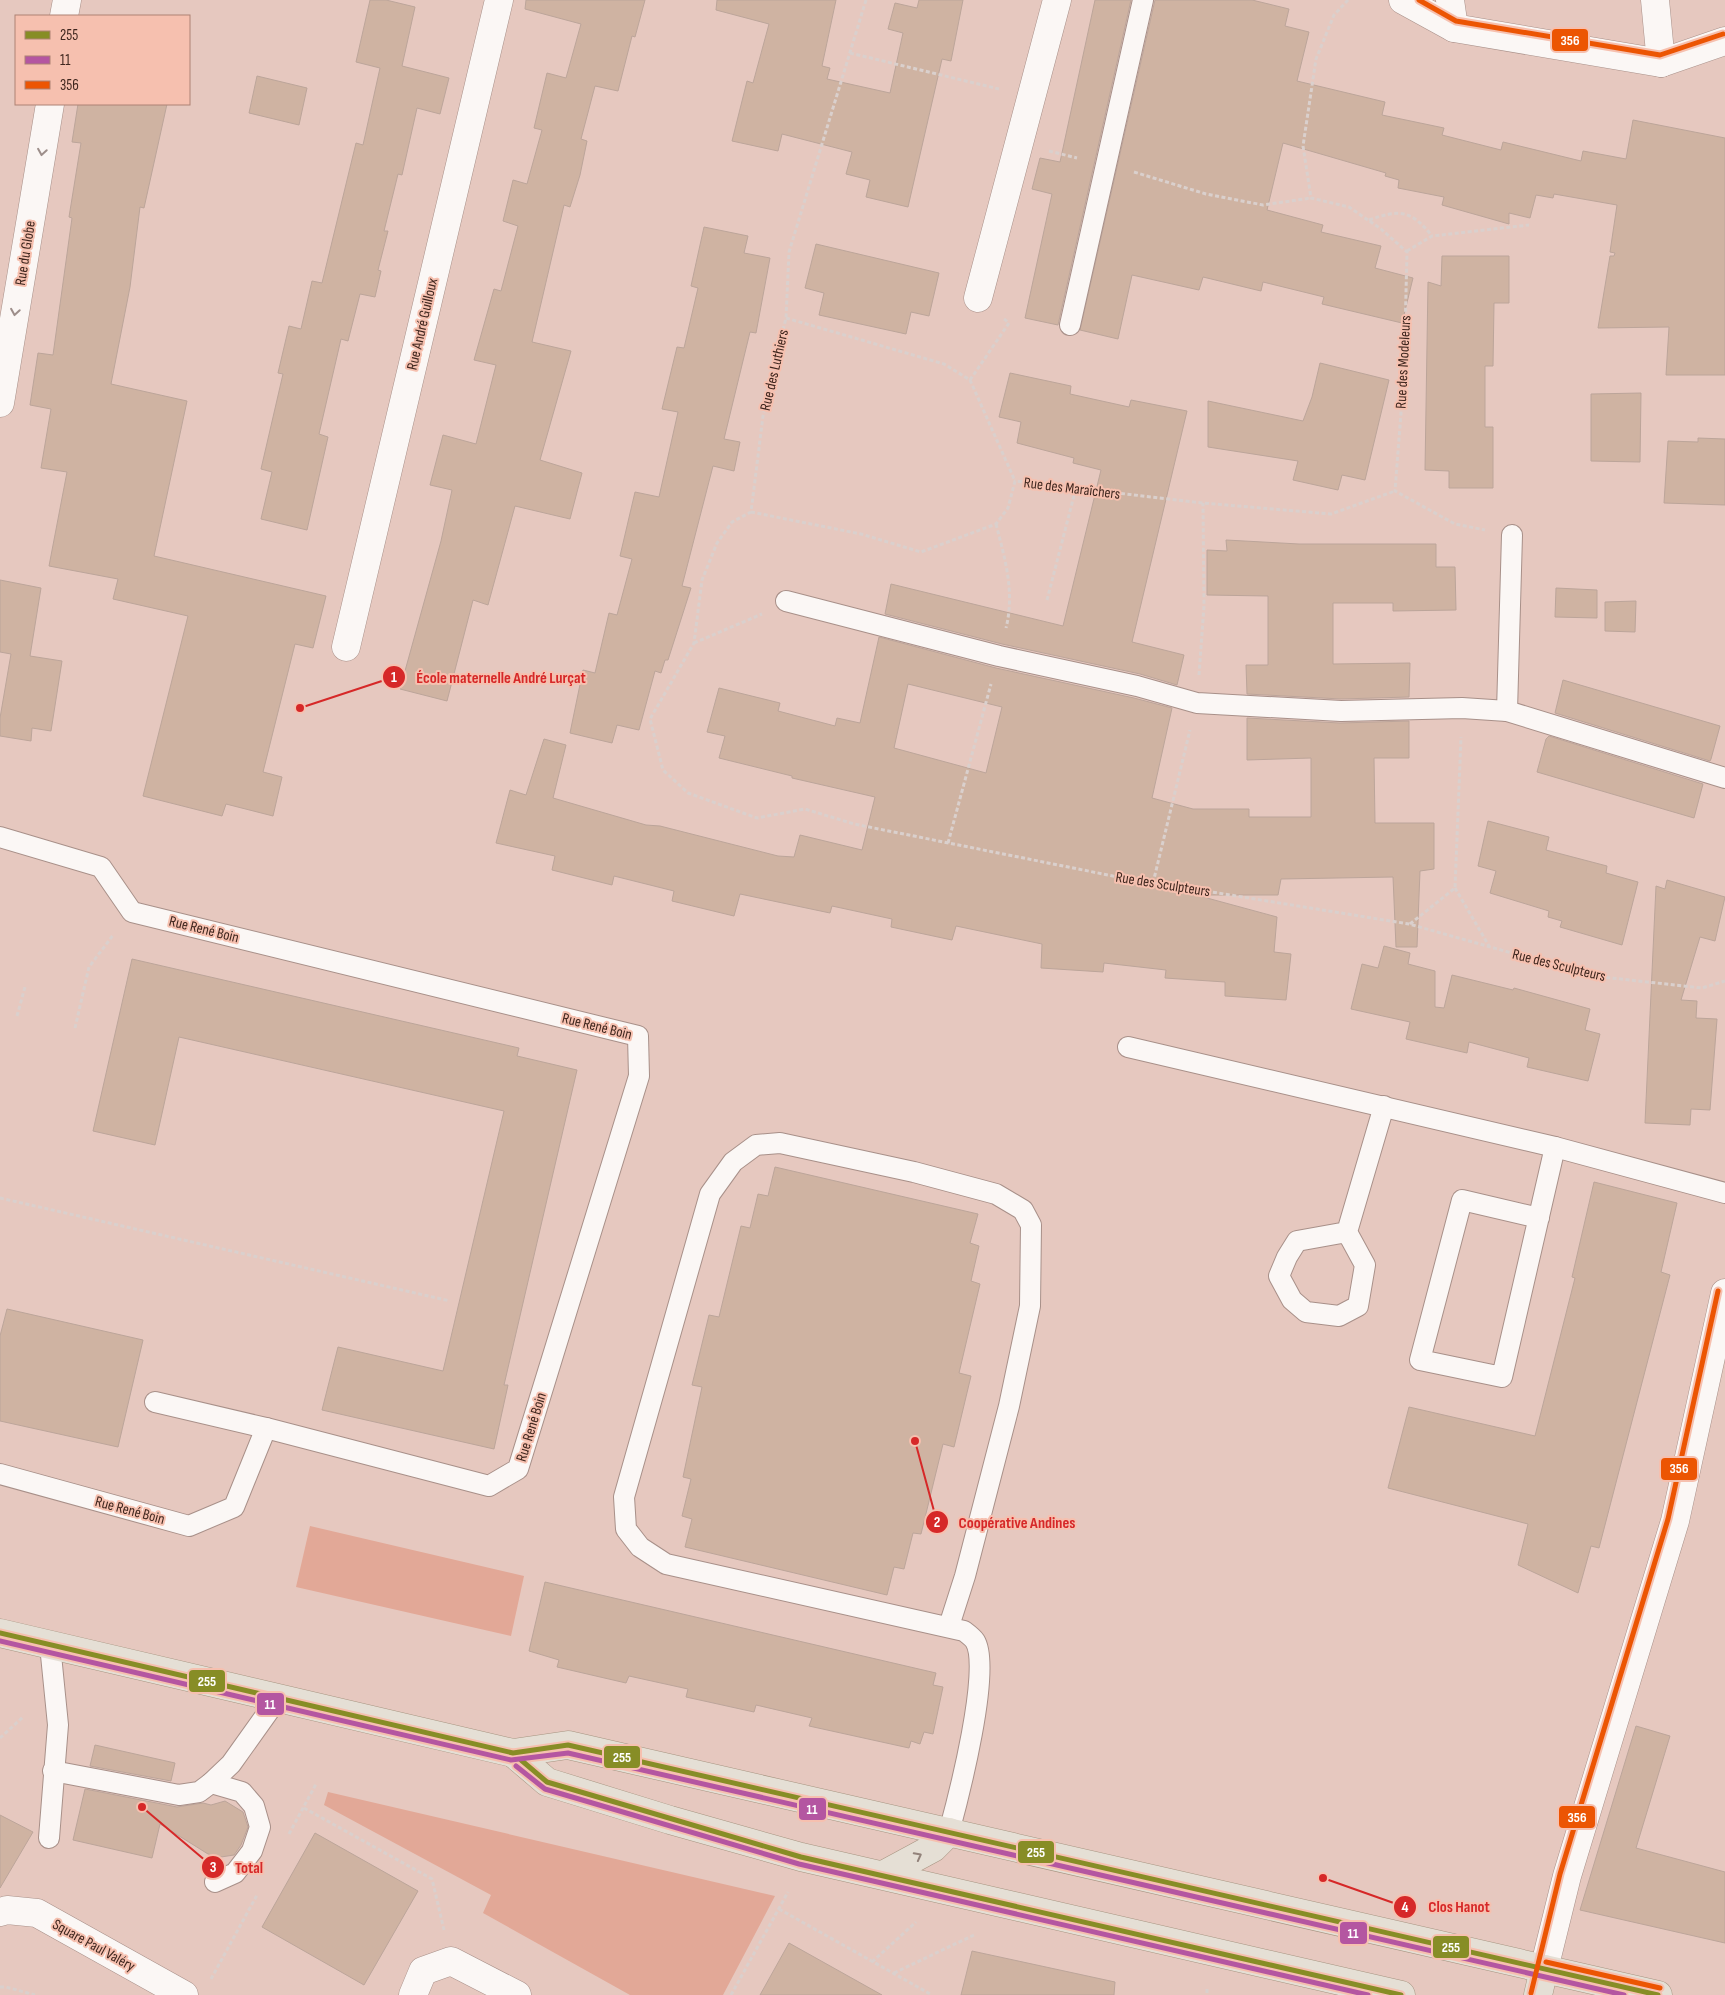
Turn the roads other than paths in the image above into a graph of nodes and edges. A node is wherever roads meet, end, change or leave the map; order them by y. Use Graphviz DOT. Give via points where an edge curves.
graph roads {
  1 [pos="67,0"];
  2 [pos="498,0"];
  3 [pos="1057,0"];
  4 [pos="1143,0"];
  5 [pos="1403,0"];
  6 [pos="1450,0"];
  7 [pos="1655,0"];
  8 [pos="64,15"];
  9 [pos="1454,28"];
  10 [pos="1725,41"];
  11 [pos="1661,63"];
  12 [pos="50,105"];
  13 [pos="978,298"];
  14 [pos="1070,325"];
  15 [pos="0,403"];
  16 [pos="1512,535"];
  17 [pos="786,601"];
  18 [pos="346,647"];
  19 [pos="1507,711"];
  20 [pos="1725,778"];
  21 [pos="0,837"];
  22 [pos="1128,1047"];
  23 [pos="1384,1106"];
  24 [pos="1555,1147"];
  25 [pos="1725,1192"];
  26 [pos="1539,1218"];
  27 [pos="1347,1232"];
  28 [pos="1725,1293"];
  29 [pos="155,1402"];
  30 [pos="266,1428"];
  31 [pos="0,1474"];
  32 [pos="949,1626"];
  33 [pos="0,1633"];
  34 [pos="50,1645"];
  35 [pos="278,1698"];
  36 [pos="514,1753"];
  37 [pos="52,1771"];
  38 [pos="211,1784"];
  39 [pos="949,1832"];
  40 [pos="49,1838"];
  41 [pos="883,1875"];
  42 [pos="215,1882"];
  43 [pos="0,1912"];
  44 [pos="1544,1968"];
  45 [pos="184,1995"];
  46 [pos="413,1995"];
  47 [pos="517,1995"];
  48 [pos="1402,1995"];
  49 [pos="1538,1995"];
  50 [pos="1658,1995"];
  1 -- 8 [label="street"];
  2 -- 18 [label="street, Rue André Guilloux"];
  3 -- 13 [label="street"];
  4 -- 14 [label="lane"];
  5 -- 9 [label="street"];
  6 -- 9 [label="street"];
  7 -- 11 [label="street"];
  9 -- 11 [label="street"];
  10 -- 11 [label="street"];
  12 -- 15 [label="street, Rue du Globe, one-way"];
  16 -- 19 [label="lane"];
  17 -- 19 [label="lane" via="999,656 1197,702 1341,712 1462,708"];
  19 -- 20 [label="lane"];
  21 -- 30 [label="lane, Rue René Boin" via="101,867 132,912 638,1036 639,1076 518,1469 489,1486"];
  22 -- 23 [label="lane"];
  23 -- 24 [label="lane"];
  23 -- 27 [label="lane"];
  24 -- 25 [label="lane"];
  24 -- 26 [label="lane"];
  26 -- 26 [label="lane" via="1502,1378 1420,1360 1462,1200"];
  27 -- 27 [label="lane" via="1365,1265 1358,1306 1339,1316 1306,1312 1292,1300 1279,1276 1287,1257 1297,1241"];
  28 -- 44 [label="street" via="1675,1521 1567,1876"];
  29 -- 30 [label="lane, Rue René Boin"];
  30 -- 31 [label="lane, Rue René Boin" via="234,1507 189,1526"];
  32 -- 32 [label="lane" via="1009,1406 1030,1306 1032,1225 1023,1210 996,1194 914,1172 780,1143 756,1145 733,1162 710,1194 624,1497 626,1529 640,1547 666,1564"];
  32 -- 39 [label="lane" via="964,1631 976,1642 981,1684"];
  33 -- 34 [label="main road"];
  34 -- 35 [label="main road"];
  34 -- 37 [label="lane" via="58,1725"];
  35 -- 36 [label="main road"];
  35 -- 38 [label="lane" via="231,1764"];
  36 -- 39 [label="main road" via="568,1745"];
  36 -- 41 [label="main road" via="547,1782 792,1855"];
  37 -- 38 [label="lane" via="179,1795 199,1792"];
  37 -- 40 [label="lane"];
  38 -- 42 [label="lane" via="242,1792 254,1806 260,1827 252,1851 235,1872"];
  41 -- 39 [label="main road, one-way" via="933,1848"];
  39 -- 44 [label="main road"];
  41 -- 48 [label="main road"];
  43 -- 45 [label="street, Square Paul Valéry" via="37,1913"];
  44 -- 49 [label="main road"];
  44 -- 50 [label="main road"];
  46 -- 47 [label="street" via="424,1971 451,1961"];
}
